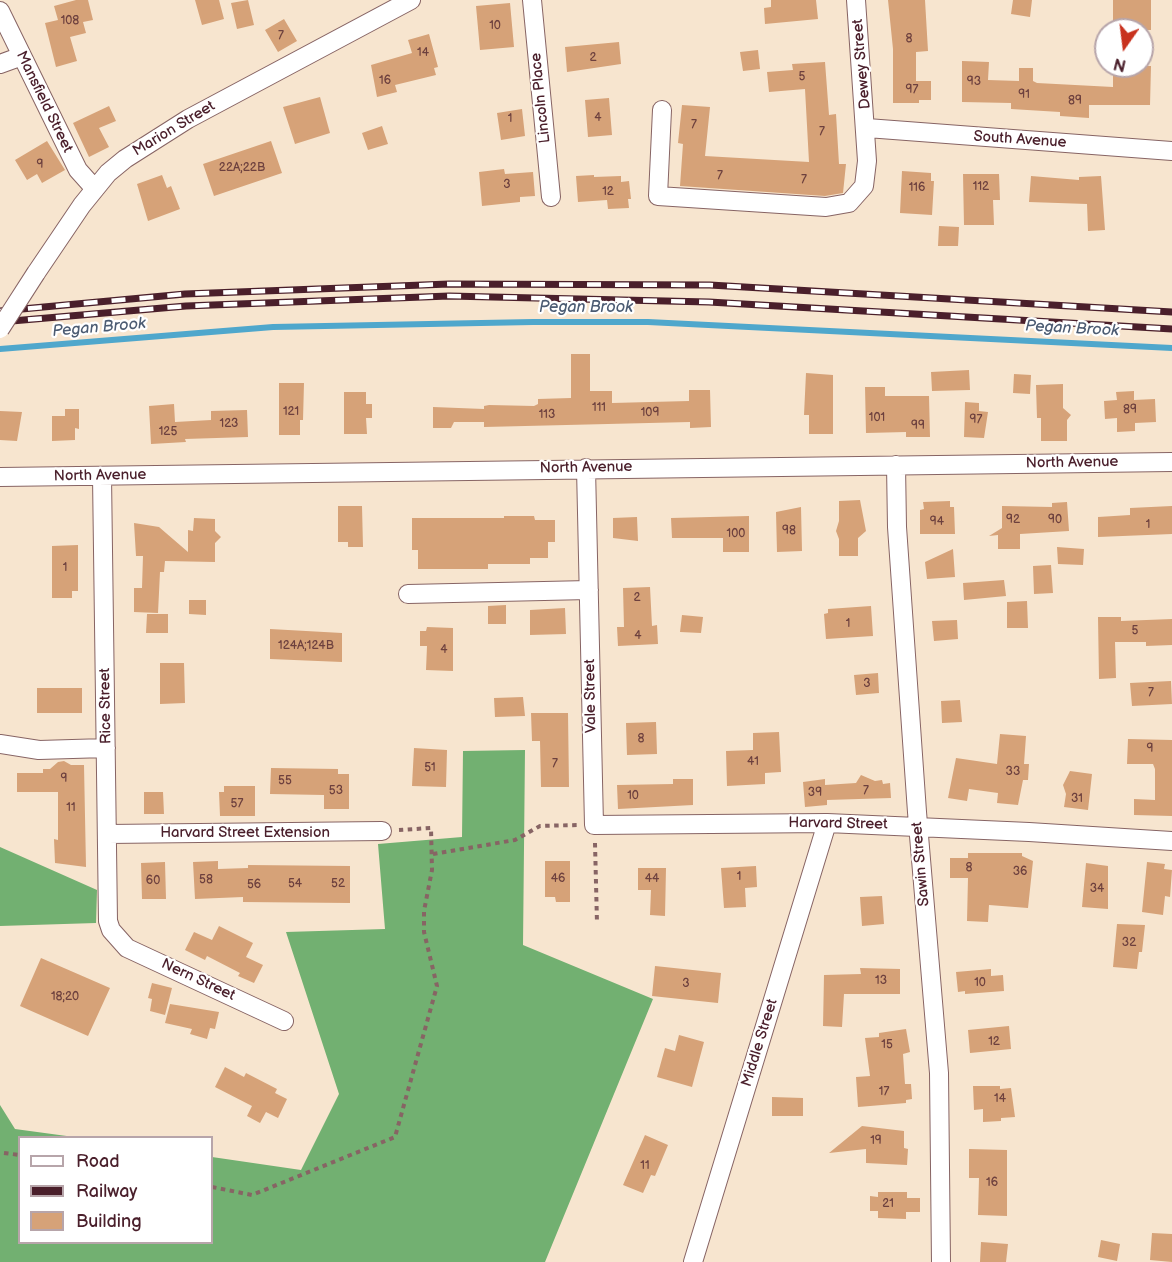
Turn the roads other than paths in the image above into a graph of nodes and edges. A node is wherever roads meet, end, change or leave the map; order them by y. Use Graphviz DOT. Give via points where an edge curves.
graph roads {
  1 [pos="411,0"];
  2 [pos="532,0"];
  3 [pos="856,0"];
  4 [pos="0,11"];
  5 [pos="22,56"];
  6 [pos="0,64"];
  7 [pos="662,110"];
  8 [pos="867,128"];
  9 [pos="1172,151"];
  10 [pos="95,189"];
  11 [pos="551,196"];
  12 [pos="0,329"];
  13 [pos="1172,462"];
  14 [pos="896,465"];
  15 [pos="586,468"];
  16 [pos="102,476"];
  17 [pos="0,477"];
  18 [pos="589,590"];
  19 [pos="408,594"];
  20 [pos="0,744"];
  21 [pos="106,748"];
  22 [pos="827,823"];
  23 [pos="594,825"];
  24 [pos="918,826"];
  25 [pos="382,831"];
  26 [pos="108,834"];
  27 [pos="1172,841"];
  28 [pos="114,935"];
  29 [pos="284,1021"];
  30 [pos="693,1262"];
  31 [pos="940,1262"];
  1 -- 10 [label="street, Marion Street" via="164,133 125,159"];
  2 -- 11 [label="street, Lincoln Place"];
  3 -- 8 [label="street, Dewey Street"];
  4 -- 5 [label="street, Mansfield Street"];
  5 -- 6 [label="street"];
  5 -- 10 [label="street, Mansfield Street" via="78,170"];
  7 -- 8 [label="street, Dewey Street" via="658,196 838,207 849,203 864,186"];
  8 -- 9 [label="street, South Avenue"];
  10 -- 12 [label="street, Marion Street, bridge"];
  13 -- 14 [label="street, North Avenue"];
  14 -- 15 [label="street, North Avenue"];
  14 -- 24 [label="street, Sawin Street"];
  15 -- 16 [label="street, North Avenue"];
  15 -- 18 [label="street, Vale Street"];
  16 -- 17 [label="street, North Avenue"];
  16 -- 21 [label="street, Rice Street"];
  18 -- 19 [label="street"];
  18 -- 23 [label="street, Vale Street"];
  20 -- 21 [label="street" via="39,750"];
  21 -- 26 [label="street, Rice Street"];
  22 -- 23 [label="street, Harvard Street"];
  22 -- 24 [label="street, Harvard Street"];
  22 -- 30 [label="street, Middle Street"];
  24 -- 27 [label="street, Harvard Street"];
  24 -- 31 [label="street, Sawin Street" via="939,1073"];
  25 -- 26 [label="street, Harvard Street Extension"];
  26 -- 28 [label="street, Rice Street" via="108,921"];
  28 -- 29 [label="street, Nern Street" via="128,948"];
}
